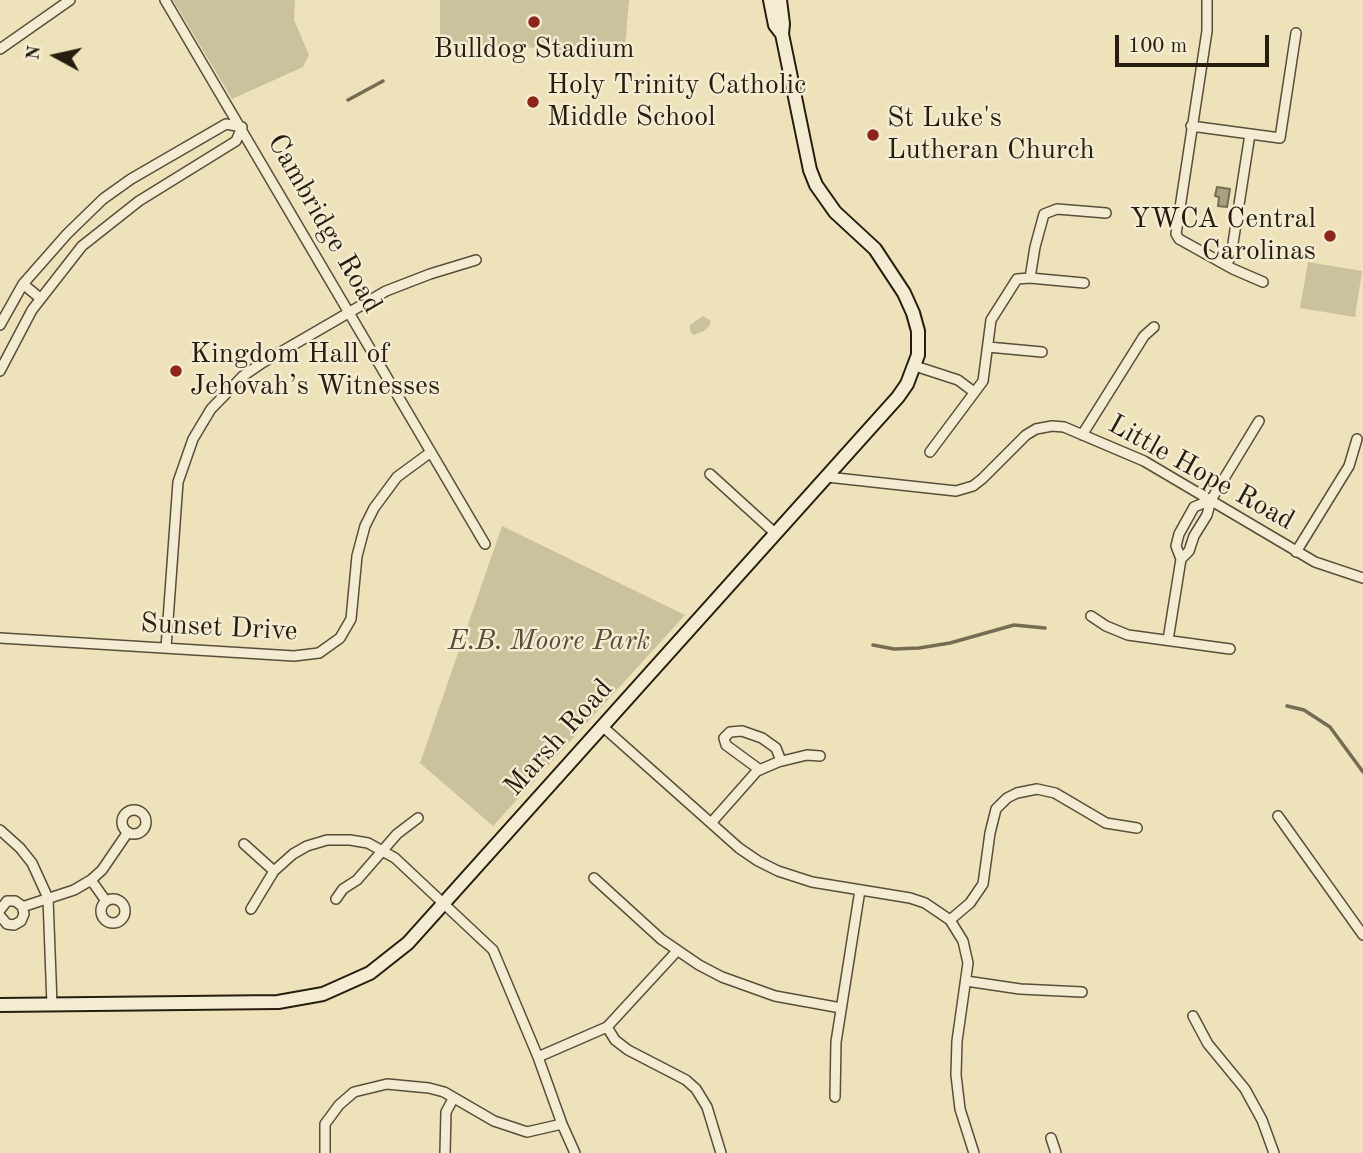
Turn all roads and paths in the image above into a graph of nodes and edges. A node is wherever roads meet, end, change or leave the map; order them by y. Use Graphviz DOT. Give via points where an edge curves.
graph roads {
  1 [pos="70,0"];
  2 [pos="165,0"];
  3 [pos="770,0"];
  4 [pos="780,0"];
  5 [pos="1207,0"];
  6 [pos="1296,33"];
  7 [pos="782,34"];
  8 [pos="0,49"];
  9 [pos="1191,126"];
  10 [pos="242,127"];
  11 [pos="1250,134"];
  12 [pos="1106,213"];
  13 [pos="476,260"];
  14 [pos="1226,265"];
  15 [pos="1030,278"];
  16 [pos="1263,282"];
  17 [pos="1084,283"];
  18 [pos="23,285"];
  19 [pos="40,298"];
  20 [pos="348,313"];
  21 [pos="0,325"];
  22 [pos="1154,327"];
  23 [pos="988,347"];
  24 [pos="1042,352"];
  25 [pos="915,366"];
  26 [pos="0,371"];
  27 [pos="974,392"];
  28 [pos="1259,421"];
  29 [pos="1082,435"];
  30 [pos="1357,439"];
  31 [pos="431,452"];
  32 [pos="930,452"];
  33 [pos="710,474"];
  34 [pos="827,477"];
  35 [pos="1211,500"];
  36 [pos="776,534"];
  37 [pos="485,544"];
  38 [pos="1296,552"];
  39 [pos="1181,559"];
  40 [pos="1363,578"];
  41 [pos="1091,616"];
  42 [pos="0,638"];
  43 [pos="1168,640"];
  44 [pos="166,649"];
  45 [pos="1230,649"];
  46 [pos="602,726"];
  47 [pos="820,756"];
  48 [pos="781,761"];
  49 [pos="760,770"];
  50 [pos="1278,816"];
  51 [pos="418,818"];
  52 [pos="711,823"];
  53 [pos="1137,828"];
  54 [pos="0,830"];
  55 [pos="128,832"];
  56 [pos="244,844"];
  57 [pos="384,850"];
  58 [pos="274,871"];
  59 [pos="594,878"];
  60 [pos="91,880"];
  61 [pos="860,890"];
  62 [pos="48,898"];
  63 [pos="336,899"];
  64 [pos="106,901"];
  65 [pos="444,903"];
  66 [pos="22,907"];
  67 [pos="251,909"];
  68 [pos="0,910"];
  69 [pos="0,916"];
  70 [pos="950,920"];
  71 [pos="1363,935"];
  72 [pos="677,951"];
  73 [pos="966,982"];
  74 [pos="1082,992"];
  75 [pos="52,1004"];
  76 [pos="0,1006"];
  77 [pos="841,1008"];
  78 [pos="1193,1016"];
  79 [pos="607,1027"];
  80 [pos="538,1057"];
  81 [pos="835,1097"];
  82 [pos="453,1099"];
  83 [pos="562,1124"];
  84 [pos="1051,1138"];
  85 [pos="325,1153"];
  86 [pos="445,1153"];
  87 [pos="575,1153"];
  88 [pos="721,1153"];
  89 [pos="974,1153"];
  90 [pos="1056,1153"];
  91 [pos="1274,1153"];
  1 -- 8 [label="street"];
  2 -- 10 [label="street, Cambridge Road"];
  3 -- 7 [label="street, Marsh Road" via="775,25"];
  4 -- 7 [label="street, Marsh Road"];
  5 -- 9 [label="street"];
  6 -- 11 [label="street" via="1280,138"];
  7 -- 25 [label="street, Marsh Road" via="816,185 835,212 875,248 904,293 918,331"];
  9 -- 11 [label="street"];
  9 -- 14 [label="street" via="1176,234"];
  10 -- 18 [label="street" via="226,124 103,199"];
  10 -- 19 [label="street" via="236,141 139,201 92,237"];
  10 -- 20 [label="street, Cambridge Road"];
  11 -- 14 [label="street"];
  12 -- 15 [label="street" via="1057,209 1044,214"];
  13 -- 20 [label="street" via="408,281"];
  14 -- 16 [label="street"];
  15 -- 17 [label="street"];
  15 -- 23 [label="street" via="1017,279 993,315"];
  18 -- 19 [label="street"];
  18 -- 21 [label="street"];
  19 -- 26 [label="street"];
  20 -- 31 [label="street, Cambridge Road"];
  20 -- 44 [label="street" via="243,376 198,428 178,482"];
  22 -- 29 [label="street"];
  23 -- 24 [label="street"];
  23 -- 27 [label="street" via="983,381"];
  25 -- 27 [label="street" via="958,380"];
  25 -- 34 [label="street, Marsh Road" via="898,397"];
  27 -- 32 [label="street"];
  28 -- 35 [label="street"];
  29 -- 34 [label="street, Little Hope Road" via="1064,427 1036,429 982,479 956,491"];
  29 -- 35 [label="street, Little Hope Road" via="1144,461"];
  30 -- 38 [label="street" via="1349,466"];
  31 -- 37 [label="street, Cambridge Road"];
  31 -- 44 [label="street, Sunset Drive" via="397,477 374,508 357,556 351,620 330,646 312,655 294,656"];
  33 -- 36 [label="street"];
  34 -- 36 [label="street, Marsh Road"];
  35 -- 38 [label="street, Little Hope Road"];
  35 -- 39 [label="street" via="1189,551"];
  35 -- 39 [label="street" via="1194,507 1179,534 1176,546"];
  36 -- 46 [label="street, Marsh Road"];
  38 -- 40 [label="street, Little Hope Road" via="1335,571"];
  39 -- 43 [label="street"];
  41 -- 43 [label="street" via="1128,635"];
  42 -- 44 [label="street, Sunset Drive"];
  43 -- 45 [label="street"];
  46 -- 52 [label="street"];
  46 -- 65 [label="street, Marsh Road"];
  47 -- 48 [label="street"];
  48 -- 49 [label="street"];
  48 -- 49 [label="street" via="776,748 762,738 730,732 724,738 726,745"];
  49 -- 52 [label="street"];
  50 -- 71 [label="street"];
  51 -- 57 [label="street"];
  52 -- 61 [label="street" via="739,848 778,871"];
  53 -- 70 [label="street" via="1106,823 1055,793 1037,789 1017,793 996,809 983,884"];
  54 -- 62 [label="street" via="32,863"];
  55 -- 60 [label="street"];
  56 -- 58 [label="street"];
  57 -- 58 [label="street" via="350,839 327,840 293,854"];
  57 -- 63 [label="street"];
  57 -- 65 [label="street"];
  58 -- 67 [label="street"];
  59 -- 72 [label="street"];
  60 -- 62 [label="street"];
  60 -- 64 [label="street"];
  61 -- 70 [label="street" via="921,901"];
  61 -- 77 [label="street"];
  62 -- 66 [label="street"];
  62 -- 75 [label="street"];
  65 -- 75 [label="street, Marsh Road" via="390,959 323,994 278,1002"];
  65 -- 80 [label="street" via="493,950"];
  66 -- 68 [label="street" via="11,901"];
  66 -- 69 [label="street" via="18,923 7,924"];
  70 -- 73 [label="street" via="967,956"];
  72 -- 77 [label="street" via="748,988"];
  72 -- 79 [label="street"];
  73 -- 74 [label="street"];
  73 -- 89 [label="street" via="956,1075 960,1109"];
  75 -- 76 [label="street, Marsh Road"];
  77 -- 81 [label="street"];
  78 -- 91 [label="street" via="1208,1044 1245,1089"];
  79 -- 80 [label="street"];
  79 -- 88 [label="street" via="628,1050 696,1089 707,1107"];
  80 -- 83 [label="street"];
  82 -- 83 [label="street" via="527,1132"];
  82 -- 85 [label="street" via="429,1088 387,1084 354,1092 325,1124"];
  82 -- 86 [label="street" via="446,1112"];
  83 -- 87 [label="street"];
  84 -- 90 [label="street"];
}
